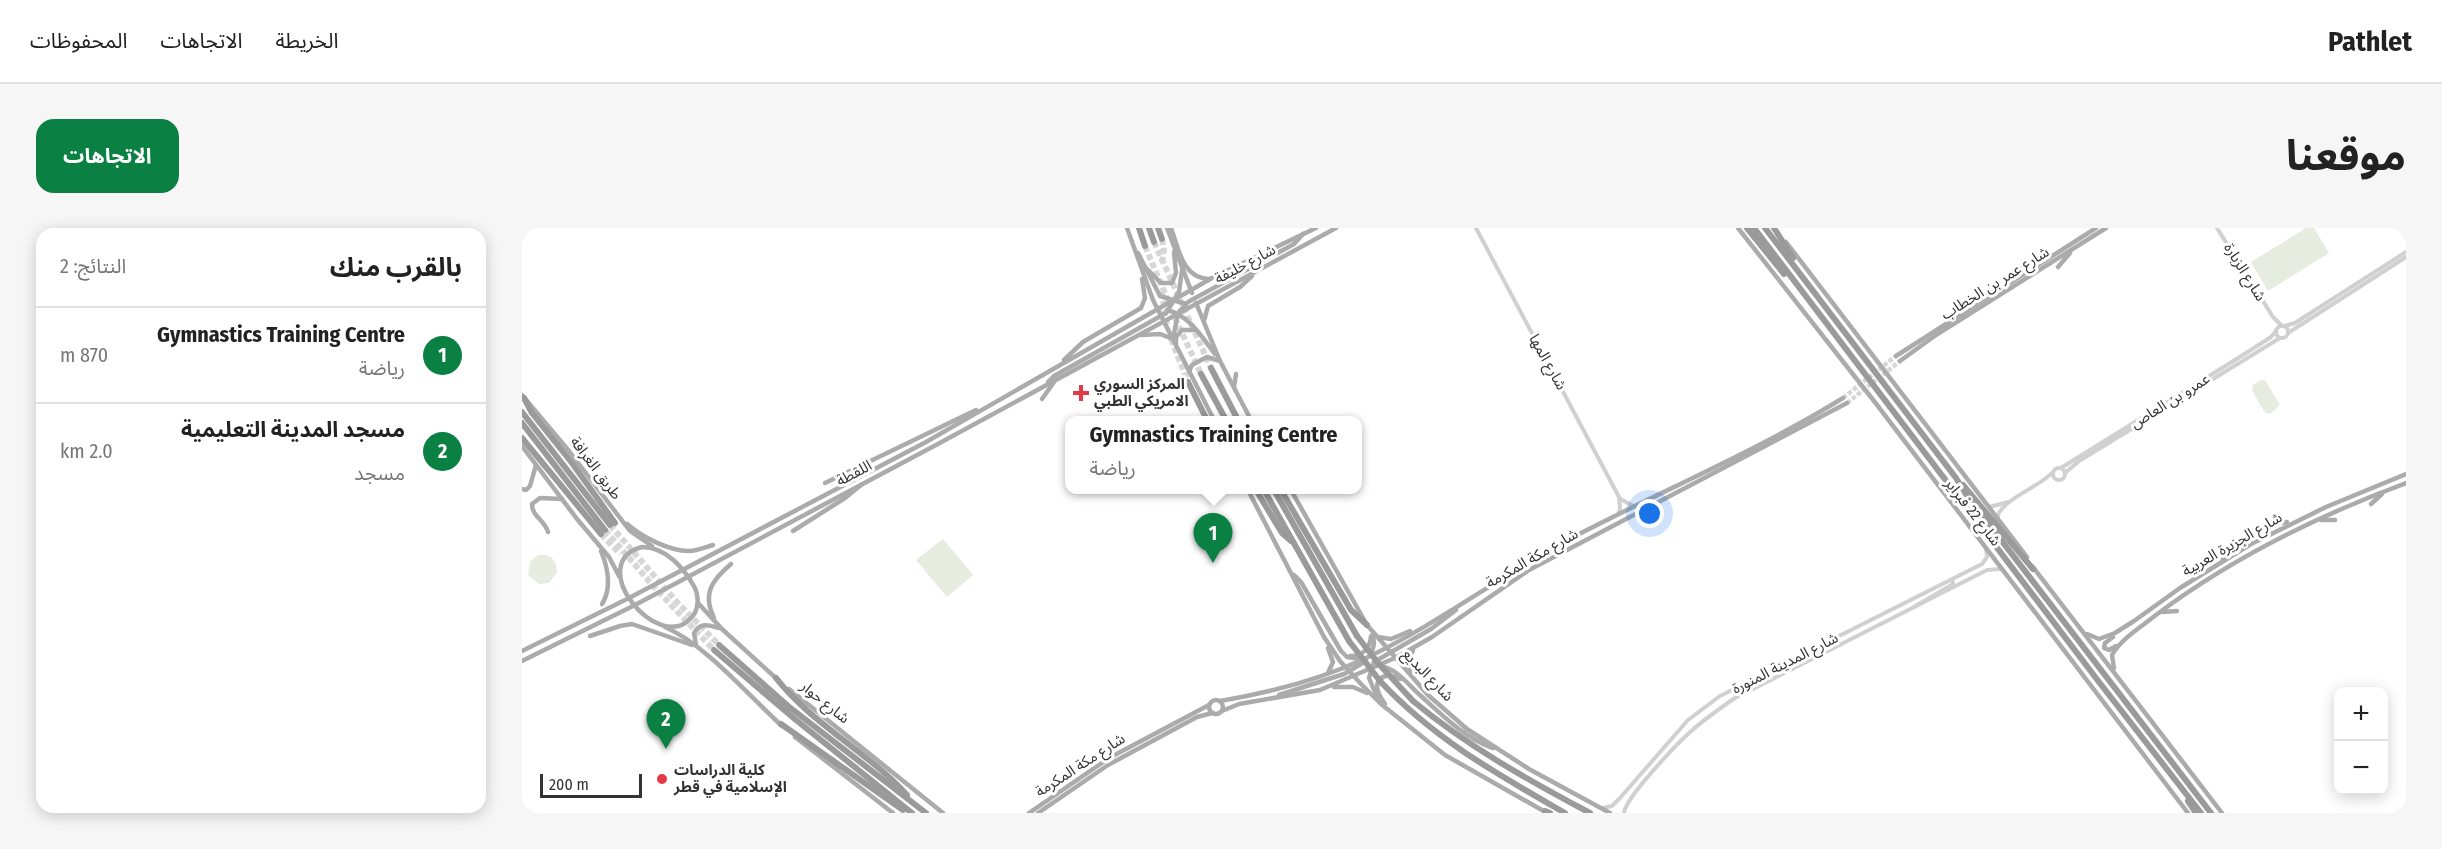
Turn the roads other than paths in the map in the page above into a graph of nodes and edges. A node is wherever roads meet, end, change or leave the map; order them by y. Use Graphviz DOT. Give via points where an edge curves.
graph roads {
  1 [pos="1139,228"];
  2 [pos="1149,228"];
  3 [pos="1158,228"];
  4 [pos="1169,228"];
  5 [pos="1316,228"];
  6 [pos="1476,228"];
  7 [pos="1738,228"];
  8 [pos="1747,228"];
  9 [pos="1754,228"];
  10 [pos="1765,228"];
  11 [pos="1774,228"];
  12 [pos="2096,228"];
  13 [pos="2106,228"];
  14 [pos="2217,228"];
  15 [pos="1127,229"];
  16 [pos="1336,229"];
  17 [pos="1303,234"];
  18 [pos="1162,239"];
  19 [pos="1171,239"];
  20 [pos="1154,242"];
  21 [pos="1145,246"];
  22 [pos="2075,247"];
  23 [pos="2406,252"];
  24 [pos="2051,256"];
  25 [pos="2406,257"];
  26 [pos="2036,259"];
  27 [pos="1182,267"];
  28 [pos="2058,267"];
  29 [pos="2021,268"];
  30 [pos="1143,269"];
  31 [pos="1254,272"];
  32 [pos="1212,278"];
  33 [pos="1807,282"];
  34 [pos="1191,291"];
  35 [pos="1802,291"];
  36 [pos="1997,291"];
  37 [pos="1194,298"];
  38 [pos="1174,302"];
  39 [pos="1186,304"];
  40 [pos="1197,304"];
  41 [pos="1158,310"];
  42 [pos="1168,310"];
  43 [pos="1178,314"];
  44 [pos="2273,317"];
  45 [pos="1162,319"];
  46 [pos="1204,323"];
  47 [pos="2283,326"];
  48 [pos="2276,330"];
  49 [pos="2288,333"];
  50 [pos="1200,334"];
  51 [pos="1136,336"];
  52 [pos="2280,338"];
  53 [pos="1173,339"];
  54 [pos="1176,347"];
  55 [pos="1220,361"];
  56 [pos="1063,363"];
  57 [pos="1211,368"];
  58 [pos="1189,371"];
  59 [pos="1201,374"];
  60 [pos="1236,374"];
  61 [pos="1056,380"];
  62 [pos="1188,382"];
  63 [pos="1043,386"];
  64 [pos="1234,387"];
  65 [pos="523,397"];
  66 [pos="1843,398"];
  67 [pos="1042,399"];
  68 [pos="1847,403"];
  69 [pos="987,406"];
  70 [pos="522,412"];
  71 [pos="1205,416"];
  72 [pos="1212,416"];
  73 [pos="1224,416"];
  74 [pos="1236,416"];
  75 [pos="1249,416"];
  76 [pos="522,423"];
  77 [pos="522,438"];
  78 [pos="522,446"];
  79 [pos="870,461"];
  80 [pos="857,462"];
  81 [pos="536,465"];
  82 [pos="2061,468"];
  83 [pos="2052,472"];
  84 [pos="2065,473"];
  85 [pos="2406,474"];
  86 [pos="1956,478"];
  87 [pos="2054,478"];
  88 [pos="865,481"];
  89 [pos="2044,481"];
  90 [pos="825,483"];
  91 [pos="2406,483"];
  92 [pos="522,489"];
  93 [pos="2386,490"];
  94 [pos="1251,494"];
  95 [pos="1259,494"];
  96 [pos="1267,494"];
  97 [pos="1278,494"];
  98 [pos="1284,494"];
  99 [pos="1294,494"];
  100 [pos="1296,497"];
  101 [pos="1618,497"];
  102 [pos="562,500"];
  103 [pos="2011,501"];
  104 [pos="1306,503"];
  105 [pos="2371,504"];
  106 [pos="1633,506"];
  107 [pos="1988,507"];
  108 [pos="1619,513"];
  109 [pos="2304,516"];
  110 [pos="1997,519"];
  111 [pos="2335,520"];
  112 [pos="2310,523"];
  113 [pos="2273,524"];
  114 [pos="610,526"];
  115 [pos="793,531"];
  116 [pos="548,532"];
  117 [pos="1326,541"];
  118 [pos="1292,542"];
  119 [pos="713,545"];
  120 [pos="598,546"];
  121 [pos="2231,547"];
  122 [pos="1986,548"];
  123 [pos="657,549"];
  124 [pos="1327,552"];
  125 [pos="1553,557"];
  126 [pos="731,564"];
  127 [pos="1550,564"];
  128 [pos="2216,565"];
  129 [pos="2003,569"];
  130 [pos="2033,569"];
  131 [pos="682,570"];
  132 [pos="1292,573"];
  133 [pos="619,576"];
  134 [pos="688,576"];
  135 [pos="1953,579"];
  136 [pos="629,598"];
  137 [pos="698,603"];
  138 [pos="602,604"];
  139 [pos="635,604"];
  140 [pos="1461,604"];
  141 [pos="2177,610"];
  142 [pos="1909,611"];
  143 [pos="2159,613"];
  144 [pos="1314,619"];
  145 [pos="2134,621"];
  146 [pos="716,623"];
  147 [pos="1429,623"];
  148 [pos="1367,625"];
  149 [pos="665,627"];
  150 [pos="2080,628"];
  151 [pos="722,629"];
  152 [pos="1372,631"];
  153 [pos="2136,631"];
  154 [pos="590,636"];
  155 [pos="1376,636"];
  156 [pos="1416,646"];
  157 [pos="697,647"];
  158 [pos="1385,647"];
  159 [pos="522,651"];
  160 [pos="1389,652"];
  161 [pos="1344,655"];
  162 [pos="1368,657"];
  163 [pos="1377,659"];
  164 [pos="1393,659"];
  165 [pos="522,661"];
  166 [pos="1362,665"];
  167 [pos="1347,666"];
  168 [pos="1374,667"];
  169 [pos="1350,671"];
  170 [pos="1328,673"];
  171 [pos="1355,677"];
  172 [pos="2118,677"];
  173 [pos="776,678"];
  174 [pos="1406,682"];
  175 [pos="1417,682"];
  176 [pos="1320,690"];
  177 [pos="1371,695"];
  178 [pos="1274,697"];
  179 [pos="1220,701"];
  180 [pos="1382,704"];
  181 [pos="1209,705"];
  182 [pos="1222,711"];
  183 [pos="1390,712"];
  184 [pos="1212,713"];
  185 [pos="781,724"];
  186 [pos="1502,751"];
  187 [pos="2182,790"];
  188 [pos="1620,798"];
  189 [pos="1625,806"];
  190 [pos="1601,808"];
  191 [pos="923,811"];
  192 [pos="1547,812"];
  193 [pos="893,813"];
  194 [pos="906,813"];
  195 [pos="912,813"];
  196 [pos="943,813"];
  197 [pos="1029,813"];
  198 [pos="1038,813"];
  199 [pos="1565,813"];
  200 [pos="1590,813"];
  201 [pos="1610,813"];
  202 [pos="1624,813"];
  203 [pos="2188,813"];
  204 [pos="2196,813"];
  205 [pos="2201,813"];
  206 [pos="2211,813"];
  207 [pos="2222,813"];
  1 -- 21 [label="highway"];
  2 -- 20 [label="highway"];
  3 -- 18 [label="highway"];
  4 -- 19 [label="main road"];
  4 -- 32 [label="main road" via="1188,272"];
  5 -- 17 [label="main road, شارع خليفة"];
  6 -- 101 [label="street, شارع المها"];
  7 -- 122 [label="main road, شارع 22 فبراير"];
  8 -- 35 [label="highway"];
  9 -- 35 [label="highway, شارع 22 فبراير"];
  10 -- 33 [label="highway, شارع 22 فبراير"];
  11 -- 33 [label="highway"];
  11 -- 107 [label="main road, شارع 22 فبراير"];
  12 -- 24 [label="main road, شارع عمر بن الخطاب"];
  13 -- 22 [label="main road, شارع عمر بن الخطاب"];
  14 -- 44 [label="street, شارع الزبارة"];
  15 -- 30 [label="main road"];
  16 -- 31 [label="main road, شارع خليفة"];
  17 -- 32 [label="main road, شارع خليفة"];
  17 -- 37 [label="main road" via="1294,244"];
  19 -- 27 [label="main road"];
  19 -- 30 [label="main road" via="1176,264 1174,280 1161,283"];
  22 -- 28 [label="main road"];
  22 -- 36 [label="main road, شارع عمر بن الخطاب" via="1898,359"];
  23 -- 47 [label="street" via="2295,323"];
  24 -- 26 [label="main road"];
  24 -- 36 [label="main road, شارع عمر بن الخطاب"];
  25 -- 49 [label="street"];
  27 -- 34 [label="main road"];
  27 -- 38 [label="main road"];
  29 -- 36 [label="main road"];
  30 -- 38 [label="main road" via="1160,297"];
  30 -- 41 [label="main road"];
  30 -- 56 [label="main road" via="1145,298 1141,308 1083,342"];
  31 -- 40 [label="main road, شارع خليفة"];
  31 -- 46 [label="main road" via="1244,284 1207,307"];
  32 -- 34 [label="main road, شارع خليفة"];
  33 -- 86 [label="highway, شارع 22 فبراير"];
  34 -- 37 [label="main road"];
  34 -- 38 [label="main road, اللقطة"];
  35 -- 187 [label="highway, شارع 22 فبراير"];
  37 -- 39 [label="main road"];
  37 -- 40 [label="main road"];
  38 -- 39 [label="main road"];
  38 -- 41 [label="main road, اللقطة"];
  38 -- 42 [label="main road"];
  39 -- 40 [label="main road"];
  39 -- 43 [label="main road"];
  40 -- 43 [label="main road, اللقطة"];
  40 -- 46 [label="main road"];
  41 -- 42 [label="main road"];
  41 -- 45 [label="main road"];
  41 -- 56 [label="main road, اللقطة"];
  42 -- 43 [label="main road"];
  42 -- 45 [label="main road"];
  43 -- 45 [label="main road, اللقطة"];
  43 -- 50 [label="main road"];
  43 -- 53 [label="main road"];
  44 -- 47 [label="street, شارع الزبارة"];
  44 -- 48 [label="street, شارع الزبارة"];
  45 -- 51 [label="main road, اللقطة"];
  45 -- 53 [label="main road"];
  45 -- 63 [label="main road" via="1054,376"];
  46 -- 55 [label="main road"];
  47 -- 48 [label="street, عمرو بن العاص"];
  47 -- 49 [label="street"];
  48 -- 52 [label="street, شارع الزبارة"];
  48 -- 82 [label="street, عمرو بن العاص" via="2268,339"];
  49 -- 52 [label="street, عمرو بن العاص"];
  50 -- 54 [label="main road" via="1192,329 1182,330 1176,337"];
  50 -- 55 [label="main road"];
  51 -- 53 [label="main road" via="1160,334"];
  51 -- 61 [label="main road, اللقطة"];
  52 -- 84 [label="street, عمرو بن العاص"];
  53 -- 54 [label="main road"];
  54 -- 58 [label="main road"];
  55 -- 58 [label="main road" via="1207,357"];
  55 -- 64 [label="main road"];
  56 -- 69 [label="main road, اللقطة"];
  57 -- 74 [label="highway"];
  58 -- 72 [label="main road"];
  59 -- 73 [label="highway"];
  60 -- 64 [label="main road"];
  61 -- 63 [label="main road, اللقطة"];
  61 -- 67 [label="main road"];
  62 -- 71 [label="highway"];
  63 -- 88 [label="main road, اللقطة"];
  64 -- 75 [label="main road"];
  65 -- 114 [label="highway" via="572,463"];
  66 -- 106 [label="main road, شارع مكة المكرمة" via="1786,431"];
  68 -- 125 [label="main road, شارع مكة المكرمة"];
  69 -- 79 [label="main road"];
  69 -- 131 [label="main road, اللقطة"];
  70 -- 114 [label="highway, طريق الغرافة"];
  76 -- 114 [label="highway, طريق الغرافة"];
  77 -- 114 [label="highway"];
  78 -- 81 [label="main road"];
  79 -- 80 [label="main road"];
  79 -- 90 [label="main road"];
  81 -- 92 [label="main road" via="530,486"];
  81 -- 102 [label="main road"];
  82 -- 83 [label="street"];
  82 -- 84 [label="street"];
  83 -- 87 [label="street"];
  83 -- 89 [label="street"];
  84 -- 87 [label="street" via="2061,479"];
  85 -- 109 [label="main road, شارع الجزيرة العربية"];
  86 -- 130 [label="highway"];
  86 -- 206 [label="highway, شارع 22 فبراير"];
  87 -- 89 [label="street"];
  88 -- 115 [label="main road"];
  88 -- 134 [label="main road, اللقطة"];
  89 -- 103 [label="street"];
  91 -- 93 [label="main road, شارع الجزيرة العربية"];
  93 -- 105 [label="main road"];
  93 -- 112 [label="main road, شارع الجزيرة العربية"];
  94 -- 132 [label="main road"];
  95 -- 118 [label="highway" via="1282,533"];
  96 -- 118 [label="highway"];
  97 -- 200 [label="highway, شارع البديع, bridge" via="1357,636 1413,701 1491,758"];
  98 -- 148 [label="highway" via="1351,610"];
  99 -- 100 [label="main road, شارع البديع"];
  100 -- 104 [label="main road"];
  100 -- 124 [label="main road, شارع البديع"];
  101 -- 106 [label="street"];
  101 -- 108 [label="street, شارع المها"];
  102 -- 116 [label="main road" via="540,498 532,504 533,512"];
  102 -- 120 [label="main road"];
  103 -- 107 [label="street"];
  103 -- 110 [label="street" via="1999,511"];
  106 -- 108 [label="main road, شارع مكة المكرمة"];
  107 -- 110 [label="main road, شارع 22 فبراير"];
  108 -- 140 [label="main road, شارع مكة المكرمة" via="1522,565"];
  109 -- 113 [label="main road"];
  109 -- 128 [label="main road, شارع الجزيرة العربية"];
  110 -- 130 [label="main road, شارع 22 فبراير"];
  111 -- 112 [label="main road"];
  112 -- 143 [label="main road, شارع الجزيرة العربية" via="2223,570"];
  114 -- 119 [label="main road" via="637,532 677,549 691,551"];
  114 -- 123 [label="main road, طريق الغرافة"];
  117 -- 124 [label="main road"];
  118 -- 199 [label="highway, bridge" via="1349,641 1405,707 1457,749"];
  120 -- 133 [label="main road"];
  120 -- 138 [label="main road" via="608,574"];
  121 -- 128 [label="main road"];
  122 -- 129 [label="main road, شارع 22 فبراير"];
  122 -- 135 [label="street, شارع المدينة المنورة" via="1984,563"];
  123 -- 131 [label="main road, طريق الغرافة"];
  123 -- 133 [label="main road" via="642,547 630,552 622,561"];
  124 -- 148 [label="main road, شارع البديع"];
  125 -- 127 [label="main road"];
  125 -- 156 [label="main road, شارع مكة المكرمة"];
  126 -- 146 [label="main road" via="715,578 709,590 708,602"];
  128 -- 145 [label="main road, شارع الجزيرة العربية"];
  129 -- 142 [label="street, شارع المدينة المنورة" via="1987,570"];
  129 -- 203 [label="main road, شارع 22 فبراير"];
  130 -- 150 [label="main road, شارع 22 فبراير"];
  131 -- 134 [label="main road, طريق الغرافة"];
  131 -- 136 [label="main road, اللقطة"];
  132 -- 144 [label="main road"];
  132 -- 161 [label="main road"];
  133 -- 136 [label="main road"];
  134 -- 137 [label="main road" via="698,594"];
  134 -- 139 [label="main road, اللقطة"];
  135 -- 142 [label="street" via="1953,584"];
  135 -- 188 [label="street, شارع المدينة المنورة" via="1720,696 1688,720"];
  136 -- 139 [label="main road"];
  136 -- 159 [label="main road, اللقطة"];
  137 -- 146 [label="main road, شارع حوار"];
  137 -- 149 [label="main road" via="689,620 678,627"];
  139 -- 149 [label="main road" via="649,619"];
  139 -- 165 [label="main road, اللقطة"];
  140 -- 147 [label="main road, شارع مكة المكرمة"];
  140 -- 160 [label="main road" via="1431,629"];
  141 -- 143 [label="main road"];
  142 -- 189 [label="street, شارع المدينة المنورة" via="1713,713 1676,746"];
  143 -- 153 [label="main road, شارع الجزيرة العربية"];
  144 -- 167 [label="main road"];
  144 -- 170 [label="main road" via="1332,657"];
  145 -- 150 [label="main road, شارع الجزيرة العربية" via="2101,639"];
  145 -- 153 [label="main road" via="2106,641 2104,648 2111,650"];
  146 -- 151 [label="main road, شارع حوار"];
  147 -- 155 [label="main road" via="1391,639"];
  147 -- 158 [label="main road, شارع مكة المكرمة"];
  148 -- 152 [label="main road, شارع البديع"];
  148 -- 161 [label="main road" via="1369,647 1358,655"];
  149 -- 157 [label="main road"];
  150 -- 172 [label="main road, شارع 22 فبراير"];
  151 -- 157 [label="main road" via="706,624 699,627 694,633"];
  151 -- 173 [label="main road, شارع حوار"];
  152 -- 155 [label="main road, شارع البديع"];
  152 -- 162 [label="main road" via="1374,644"];
  153 -- 172 [label="main road, شارع الجزيرة العربية" via="2112,655"];
  154 -- 157 [label="main road" via="632,624"];
  155 -- 158 [label="main road, شارع البديع"];
  156 -- 164 [label="main road, شارع مكة المكرمة"];
  156 -- 175 [label="main road" via="1408,661"];
  157 -- 185 [label="main road"];
  158 -- 160 [label="main road, شارع البديع"];
  158 -- 162 [label="main road, شارع مكة المكرمة"];
  160 -- 163 [label="main road"];
  160 -- 164 [label="main road, شارع البديع"];
  161 -- 162 [label="main road"];
  162 -- 163 [label="main road"];
  162 -- 166 [label="main road"];
  162 -- 167 [label="main road, شارع مكة المكرمة"];
  163 -- 164 [label="main road"];
  163 -- 168 [label="main road"];
  164 -- 168 [label="main road, شارع مكة المكرمة"];
  164 -- 175 [label="main road, شارع البديع"];
  166 -- 167 [label="main road"];
  166 -- 168 [label="main road"];
  166 -- 169 [label="main road"];
  167 -- 169 [label="main road"];
  167 -- 170 [label="main road, شارع مكة المكرمة"];
  168 -- 171 [label="main road, شارع مكة المكرمة"];
  168 -- 174 [label="main road" via="1391,669"];
  168 -- 180 [label="main road" via="1371,687"];
  169 -- 171 [label="main road"];
  169 -- 178 [label="main road"];
  170 -- 179 [label="main road, شارع مكة المكرمة"];
  171 -- 176 [label="main road, شارع مكة المكرمة"];
  171 -- 177 [label="main road"];
  172 -- 207 [label="main road, شارع 22 فبراير"];
  173 -- 191 [label="highway" via="805,708 900,786"];
  173 -- 196 [label="main road, شارع حوار"];
  174 -- 183 [label="main road" via="1388,675 1377,684 1377,694"];
  174 -- 186 [label="main road" via="1479,742"];
  175 -- 186 [label="main road, شارع البديع" via="1460,724"];
  176 -- 177 [label="main road" via="1353,687"];
  176 -- 178 [label="main road, شارع مكة المكرمة"];
  177 -- 180 [label="main road"];
  178 -- 182 [label="main road, شارع مكة المكرمة"];
  179 -- 181 [label="main road"];
  179 -- 182 [label="main road"];
  180 -- 183 [label="main road"];
  181 -- 184 [label="main road"];
  181 -- 197 [label="main road, شارع مكة المكرمة" via="1109,758"];
  182 -- 184 [label="main road"];
  183 -- 192 [label="main road" via="1453,760"];
  184 -- 198 [label="main road, شارع مكة المكرمة" via="1197,717 1108,765"];
  185 -- 193 [label="main road"];
  185 -- 194 [label="highway"];
  186 -- 190 [label="main road, شارع البديع"];
  187 -- 204 [label="highway"];
  187 -- 205 [label="highway, شارع 22 فبراير"];
  188 -- 189 [label="street" via="1617,806"];
  188 -- 190 [label="street, شارع المدينة المنورة" via="1612,806"];
  189 -- 202 [label="street"];
  190 -- 201 [label="main road, شارع البديع"];
  191 -- 195 [label="highway, شارع حوار" via="716,647"];
}
